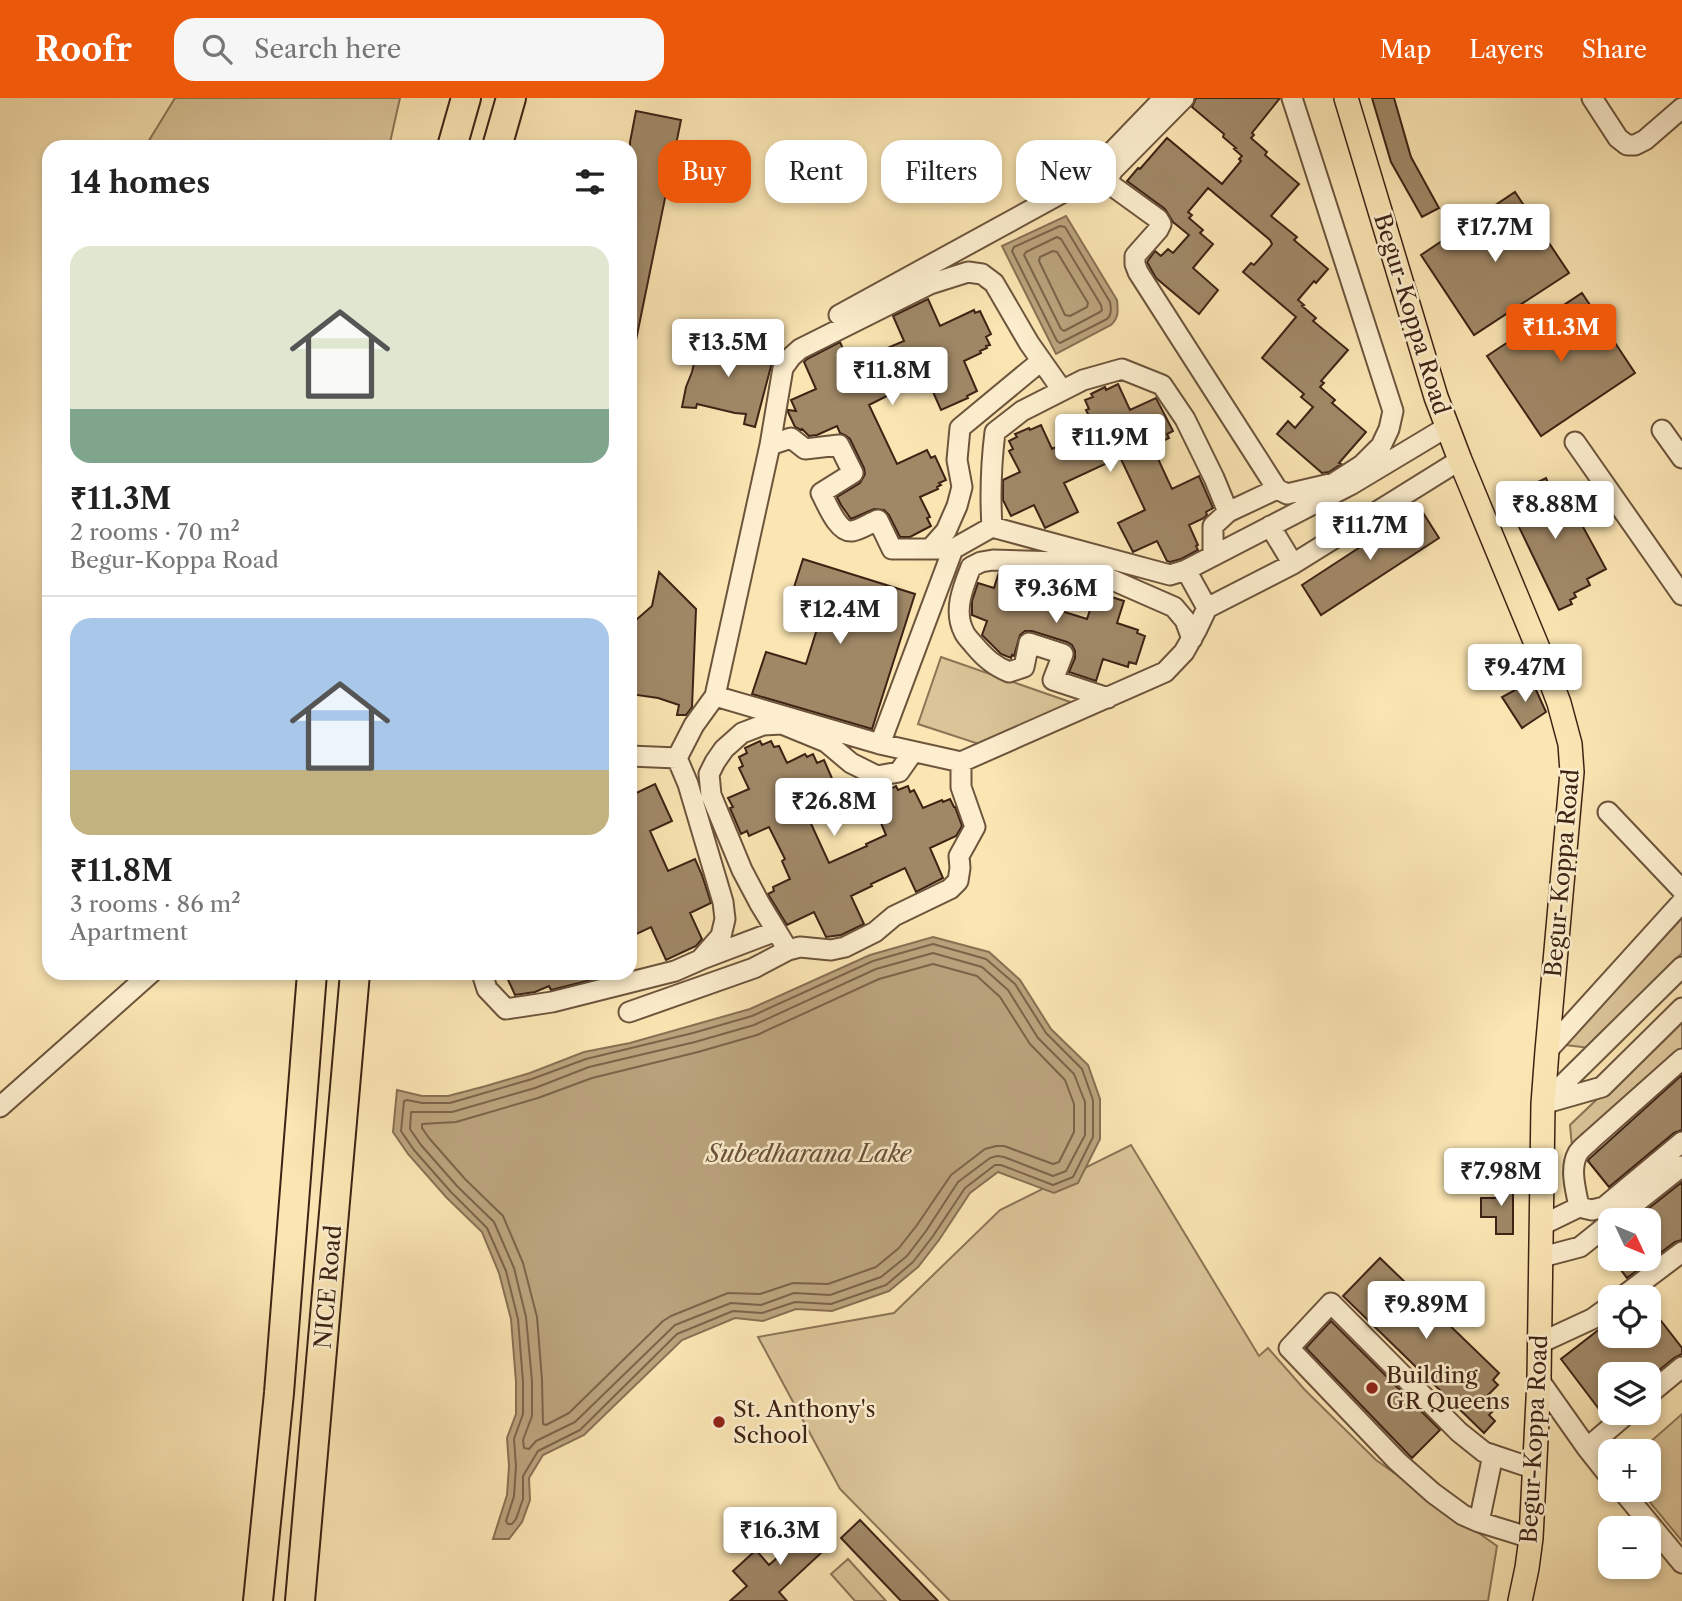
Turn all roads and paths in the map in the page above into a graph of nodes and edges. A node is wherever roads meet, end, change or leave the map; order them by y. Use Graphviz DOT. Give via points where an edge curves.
graph roads {
  1 [pos="466,98"];
  2 [pos="512,98"];
  3 [pos="1164,98"];
  4 [pos="1184,98"];
  5 [pos="1292,98"];
  6 [pos="1346,98"];
  7 [pos="1592,98"];
  8 [pos="1682,108"];
  9 [pos="454,140"];
  10 [pos="499,140"];
  11 [pos="803,335"];
  12 [pos="1041,361"];
  13 [pos="1062,390"];
  14 [pos="1447,427"];
  15 [pos="1662,430"];
  16 [pos="1575,442"];
  17 [pos="770,445"];
  18 [pos="1682,458"];
  19 [pos="1460,460"];
  20 [pos="1277,489"];
  21 [pos="1228,512"];
  22 [pos="1270,526"];
  23 [pos="992,527"];
  24 [pos="930,549"];
  25 [pos="953,549"];
  26 [pos="1213,556"];
  27 [pos="1293,565"];
  28 [pos="1186,570"];
  29 [pos="1682,595"];
  30 [pos="1207,608"];
  31 [pos="1192,639"];
  32 [pos="715,696"];
  33 [pos="1108,698"];
  34 [pos="880,744"];
  35 [pos="913,752"];
  36 [pos="637,756"];
  37 [pos="677,758"];
  38 [pos="961,762"];
  39 [pos="1608,812"];
  40 [pos="1682,890"];
  41 [pos="1682,902"];
  42 [pos="776,931"];
  43 [pos="788,950"];
  44 [pos="700,960"];
  45 [pos="1682,967"];
  46 [pos="143,980"];
  47 [pos="311,980"];
  48 [pos="354,980"];
  49 [pos="484,980"];
  50 [pos="1682,1008"];
  51 [pos="629,1012"];
  52 [pos="1547,1051"];
  53 [pos="1682,1059"];
  54 [pos="1,1104"];
  55 [pos="1544,1104"];
  56 [pos="1682,1142"];
  57 [pos="1682,1166"];
  58 [pos="1579,1207"];
  59 [pos="1629,1208"];
  60 [pos="1542,1225"];
  61 [pos="1598,1232"];
  62 [pos="1682,1252"];
  63 [pos="1542,1257"];
  64 [pos="1638,1285"];
  65 [pos="1598,1315"];
  66 [pos="1540,1343"];
  67 [pos="1682,1367"];
  68 [pos="1539,1380"];
  69 [pos="1661,1384"];
  70 [pos="1614,1425"];
  71 [pos="1587,1448"];
  72 [pos="1493,1455"];
  73 [pos="1598,1461"];
  74 [pos="1535,1469"];
  75 [pos="1631,1502"];
  76 [pos="1479,1522"];
  77 [pos="1531,1538"];
  78 [pos="1682,1563"];
  79 [pos="258,1601"];
  80 [pos="300,1601"];
  81 [pos="1520,1601"];
  1 -- 9 [label="highway"];
  2 -- 10 [label="highway"];
  3 -- 11 [label="street" via="1084,181"];
  4 -- 20 [label="street" via="1108,177 1111,185 1161,223 1135,256 1138,272"];
  5 -- 20 [label="street" via="1393,411 1381,446 1362,465 1334,483 1287,494"];
  6 -- 14 [label="main road, Begur-Koppa Road"];
  7 -- 8 [label="street" via="1627,145 1645,140"];
  12 -- 13 [label="street"];
  12 -- 17 [label="street" via="994,283 982,274 968,272 930,284 800,349 783,368"];
  12 -- 24 [label="street" via="960,428 957,460 962,487 946,531"];
  13 -- 21 [label="street" via="1122,369 1162,384 1185,419"];
  13 -- 23 [label="street" via="995,432"];
  14 -- 19 [label="main road, Begur-Koppa Road"];
  14 -- 22 [label="street"];
  15 -- 18 [label="street"];
  16 -- 29 [label="street"];
  17 -- 24 [label="street" via="790,438 805,449 839,445 853,472 821,493 841,528 852,531 878,520 891,549"];
  17 -- 32 [label="street"];
  19 -- 27 [label="street"];
  19 -- 52 [label="main road, Begur-Koppa Road" via="1540,653 1570,744 1572,772"];
  20 -- 21 [label="street"];
  21 -- 26 [label="street" via="1213,526"];
  22 -- 26 [label="street"];
  22 -- 27 [label="street"];
  23 -- 25 [label="street"];
  23 -- 28 [label="street" via="1170,575"];
  24 -- 25 [label="street"];
  25 -- 34 [label="street"];
  26 -- 28 [label="street"];
  27 -- 30 [label="street"];
  28 -- 30 [label="street"];
  30 -- 31 [label="street"];
  31 -- 33 [label="street" via="1165,672"];
  31 -- 33 [label="street" via="1174,607 1092,571 1062,562 993,560 971,567 959,615 964,632 986,659 1009,672 1024,667 1029,643 1063,654 1053,680"];
  32 -- 34 [label="street"];
  32 -- 37 [label="street"];
  33 -- 38 [label="street"];
  34 -- 35 [label="street"];
  35 -- 38 [label="street"];
  35 -- 42 [label="street" via="899,772 877,776 851,763 826,741 782,724 742,733 724,749 709,774 712,795 742,870"];
  36 -- 37 [label="street"];
  37 -- 44 [label="street" via="725,919 720,936"];
  38 -- 43 [label="street" via="961,787 975,827 959,856 958,881 845,947"];
  39 -- 40 [label="street"];
  41 -- 52 [label="street"];
  42 -- 43 [label="street"];
  42 -- 44 [label="street"];
  43 -- 51 [label="street" via="754,968"];
  44 -- 49 [label="street" via="675,971 506,1009"];
  45 -- 55 [label="street"];
  46 -- 54 [label="street"];
  47 -- 79 [label="highway, NICE Road"];
  48 -- 80 [label="highway, NICE Road"];
  50 -- 55 [label="street" via="1602,1087"];
  52 -- 55 [label="main road, Begur-Koppa Road"];
  53 -- 58 [label="street" via="1578,1154 1573,1169"];
  55 -- 60 [label="main road, Begur-Koppa Road"];
  56 -- 58 [label="street" via="1604,1207"];
  57 -- 59 [label="street"];
  58 -- 60 [label="street"];
  60 -- 63 [label="main road, Begur-Koppa Road"];
  61 -- 63 [label="street" via="1580,1247"];
  62 -- 64 [label="street"];
  63 -- 66 [label="main road, Begur-Koppa Road"];
  65 -- 66 [label="street"];
  66 -- 68 [label="main road, Begur-Koppa Road"];
  67 -- 69 [label="street"];
  68 -- 71 [label="street"];
  68 -- 74 [label="main road, Begur-Koppa Road"];
  70 -- 71 [label="street"];
  71 -- 73 [label="street"];
  72 -- 74 [label="street"];
  72 -- 76 [label="street"];
  72 -- 76 [label="street" via="1459,1432 1331,1303 1289,1348 1410,1474"];
  74 -- 77 [label="main road, Begur-Koppa Road"];
  75 -- 78 [label="street"];
  76 -- 77 [label="street"];
  77 -- 81 [label="main road, Begur-Koppa Road"];
}
